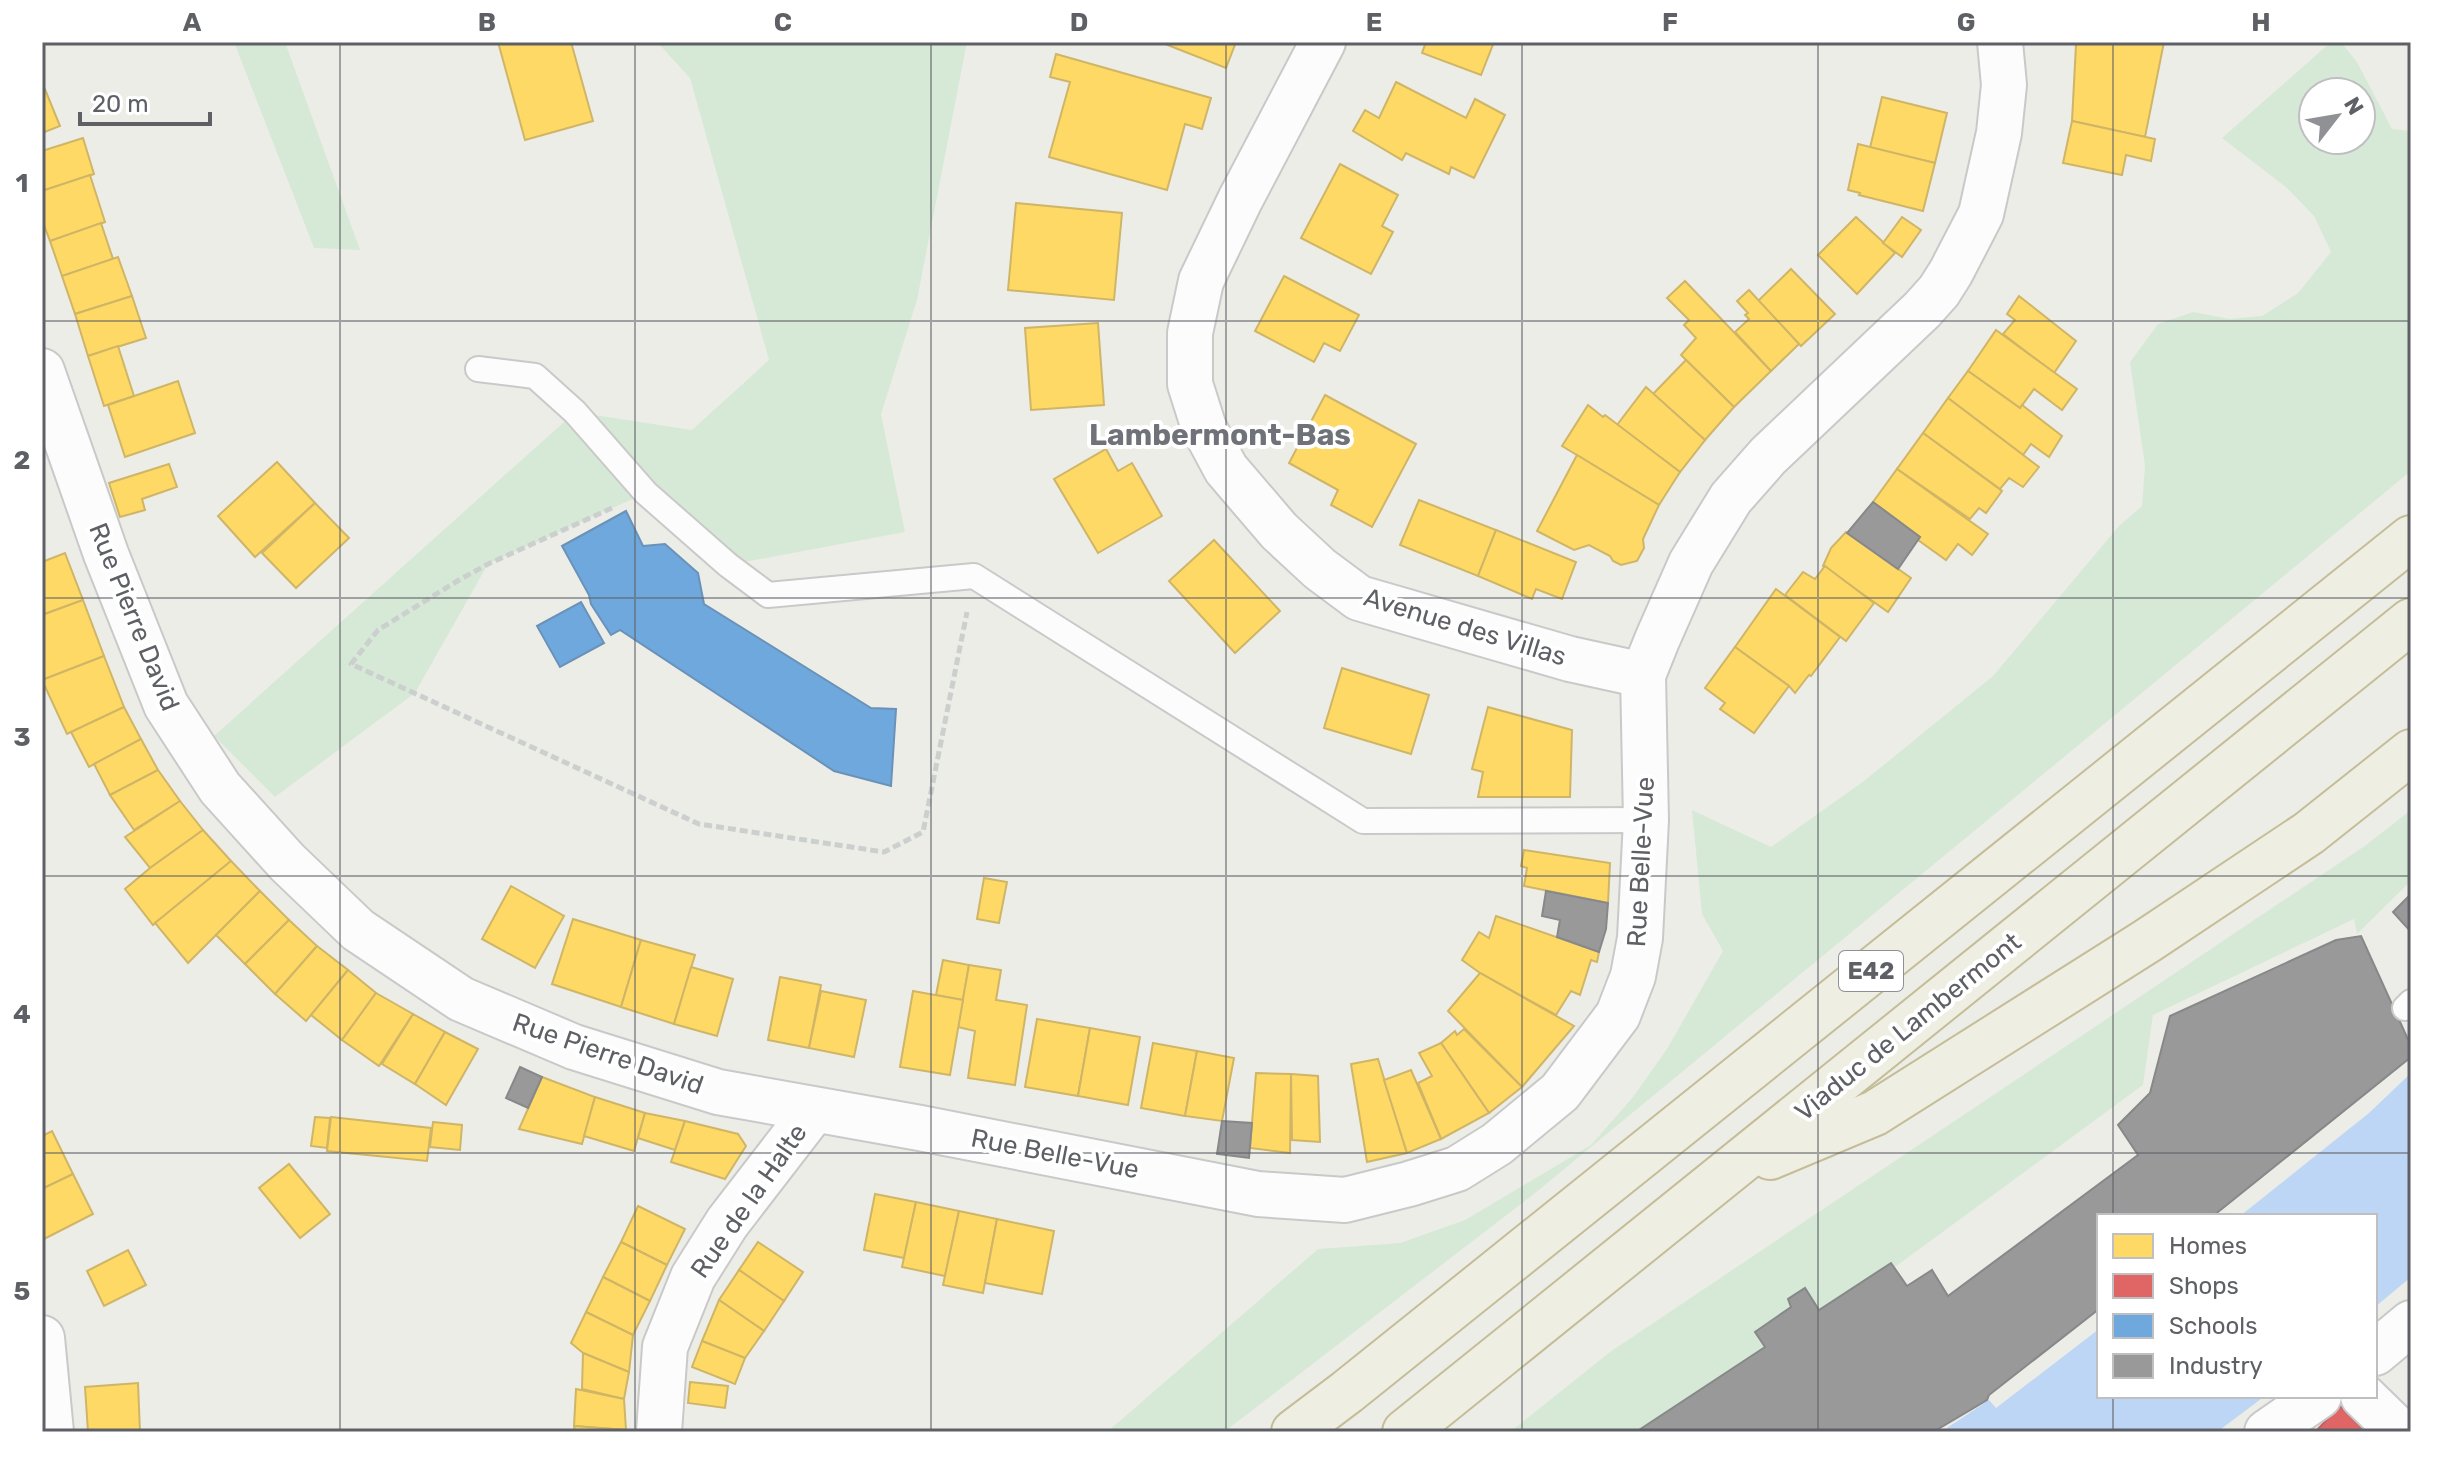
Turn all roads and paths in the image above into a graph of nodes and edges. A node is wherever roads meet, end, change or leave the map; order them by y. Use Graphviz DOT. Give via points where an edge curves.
graph roads {
  1 [pos="1323,42"];
  2 [pos="2000,42"];
  3 [pos="478,369"];
  4 [pos="42,371"];
  5 [pos="646,493"];
  6 [pos="2411,538"];
  7 [pos="974,576"];
  8 [pos="2411,621"];
  9 [pos="1643,675"];
  10 [pos="2411,752"];
  11 [pos="1646,820"];
  12 [pos="814,1110"];
  13 [pos="1724,1176"];
  14 [pos="2411,1323"];
  15 [pos="42,1338"];
  16 [pos="2377,1351"];
  17 [pos="2316,1398"];
  18 [pos="2365,1398"];
  19 [pos="51,1432"];
  20 [pos="659,1432"];
  21 [pos="1294,1432"];
  22 [pos="1405,1432"];
  23 [pos="2267,1432"];
  24 [pos="2400,1432"];
  1 -- 9 [label="street, Avenue des Villas" via="1201,281 1190,333 1190,384 1204,428 1226,469 1279,531 1359,598"];
  2 -- 9 [label="street, Rue Belle-Vue" via="2004,85 1999,133 1981,214 1951,272 1922,310 1731,498 1691,563"];
  3 -- 5 [label="lane" via="535,376 575,412"];
  4 -- 12 [label="street, Rue Pierre David" via="166,705 220,788 358,930 461,999 574,1047 718,1092"];
  5 -- 7 [label="lane" via="768,595"];
  5 -- 7 [label="path" via="459,580 378,630 351,664 699,824 884,852 923,832"];
  6 -- 21 [label="highway, E42"];
  7 -- 11 [label="lane" via="1363,821"];
  8 -- 13 [label="highway, Viaduc de Lambermont / E42"];
  9 -- 11 [label="street, Rue Belle-Vue"];
  10 -- 13 [label="highway" via="2309,833 1875,1113"];
  11 -- 12 [label="street, Rue Belle-Vue" via="1640,938 1618,1015 1560,1092 1457,1169 1345,1200 1258,1194"];
  12 -- 20 [label="street, Rue de la Halte" via="727,1223 693,1277 665,1347"];
  13 -- 22 [label="highway, Viaduc de Lambermont / E42"];
  14 -- 16 [label="street"];
  15 -- 19 [label="street"];
  17 -- 23 [label="street"];
  18 -- 24 [label="street"];
}
